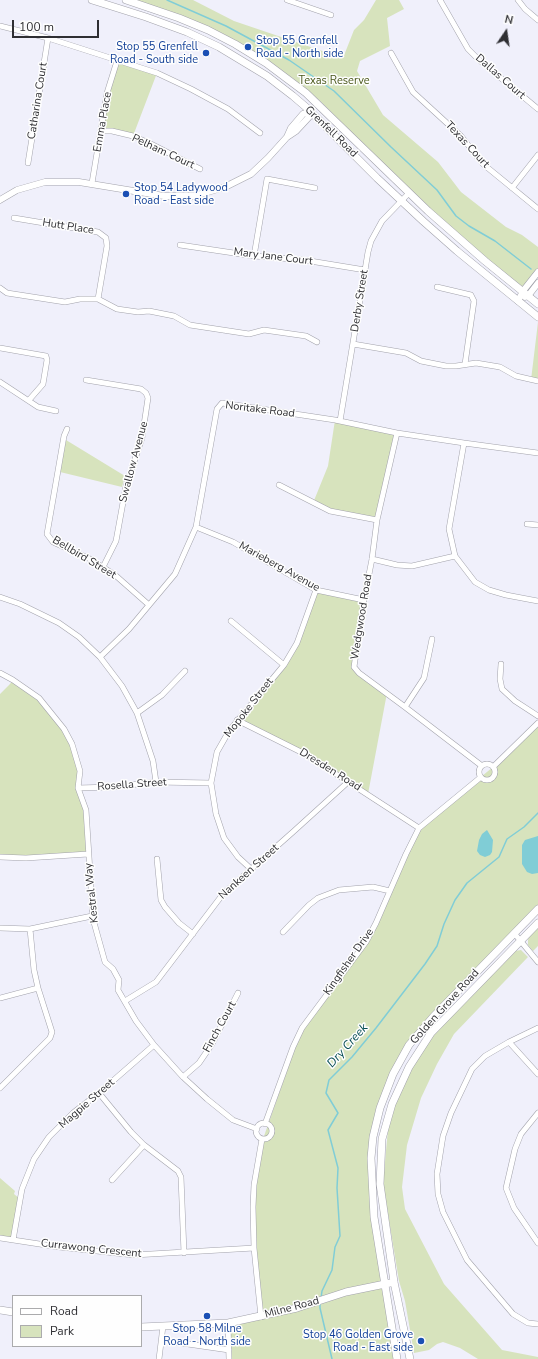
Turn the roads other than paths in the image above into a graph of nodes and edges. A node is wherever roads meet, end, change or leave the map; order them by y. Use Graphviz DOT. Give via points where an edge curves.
graph roads {
  1 [pos="95,0"];
  2 [pos="126,0"];
  3 [pos="287,0"];
  4 [pos="440,0"];
  5 [pos="518,0"];
  6 [pos="331,15"];
  7 [pos="538,20"];
  8 [pos="0,26"];
  9 [pos="48,38"];
  10 [pos="391,53"];
  11 [pos="117,61"];
  12 [pos="317,104"];
  13 [pos="538,109"];
  14 [pos="310,111"];
  15 [pos="102,131"];
  16 [pos="260,132"];
  17 [pos="538,155"];
  18 [pos="28,163"];
  19 [pos="200,169"];
  20 [pos="92,183"];
  21 [pos="315,188"];
  22 [pos="512,188"];
  23 [pos="409,193"];
  24 [pos="0,200"];
  25 [pos="401,201"];
  26 [pos="538,209"];
  27 [pos="14,218"];
  28 [pos="180,245"];
  29 [pos="254,256"];
  30 [pos="365,270"];
  31 [pos="538,272"];
  32 [pos="538,283"];
  33 [pos="437,287"];
  34 [pos="0,288"];
  35 [pos="525,294"];
  36 [pos="98,299"];
  37 [pos="518,301"];
  38 [pos="538,304"];
  39 [pos="538,317"];
  40 [pos="317,342"];
  41 [pos="353,344"];
  42 [pos="0,348"];
  43 [pos="465,364"];
  44 [pos="86,380"];
  45 [pos="538,381"];
  46 [pos="0,382"];
  47 [pos="29,400"];
  48 [pos="56,411"];
  49 [pos="340,421"];
  50 [pos="67,429"];
  51 [pos="397,433"];
  52 [pos="464,443"];
  53 [pos="538,453"];
  54 [pos="279,485"];
  55 [pos="377,520"];
  56 [pos="527,524"];
  57 [pos="538,525"];
  58 [pos="196,527"];
  59 [pos="455,556"];
  60 [pos="372,559"];
  61 [pos="103,567"];
  62 [pos="316,590"];
  63 [pos="0,597"];
  64 [pos="364,600"];
  65 [pos="538,601"];
  66 [pos="149,605"];
  67 [pos="231,621"];
  68 [pos="432,639"];
  69 [pos="100,657"];
  70 [pos="500,664"];
  71 [pos="284,665"];
  72 [pos="185,671"];
  73 [pos="0,673"];
  74 [pos="405,707"];
  75 [pos="137,713"];
  76 [pos="538,716"];
  77 [pos="237,720"];
  78 [pos="538,723"];
  79 [pos="482,766"];
  80 [pos="493,767"];
  81 [pos="481,778"];
  82 [pos="156,782"];
  83 [pos="348,782"];
  84 [pos="211,783"];
  85 [pos="78,788"];
  86 [pos="419,828"];
  87 [pos="88,854"];
  88 [pos="0,857"];
  89 [pos="157,859"];
  90 [pos="251,869"];
  91 [pos="390,891"];
  92 [pos="538,909"];
  93 [pos="92,916"];
  94 [pos="538,923"];
  95 [pos="0,928"];
  96 [pos="30,929"];
  97 [pos="283,932"];
  98 [pos="514,933"];
  99 [pos="193,934"];
  100 [pos="521,941"];
  101 [pos="538,962"];
  102 [pos="38,988"];
  103 [pos="238,993"];
  104 [pos="0,998"];
  105 [pos="125,1001"];
  106 [pos="538,1028"];
  107 [pos="509,1042"];
  108 [pos="154,1046"];
  109 [pos="538,1074"];
  110 [pos="182,1077"];
  111 [pos="0,1088"];
  112 [pos="99,1094"];
  113 [pos="538,1113"];
  114 [pos="265,1124"];
  115 [pos="257,1129"];
  116 [pos="262,1139"];
  117 [pos="144,1145"];
  118 [pos="112,1180"];
  119 [pos="0,1238"];
  120 [pos="13,1240"];
  121 [pos="538,1243"];
  122 [pos="254,1248"];
  123 [pos="184,1253"];
  124 [pos="394,1282"];
  125 [pos="385,1284"];
  126 [pos="0,1310"];
  127 [pos="12,1312"];
  128 [pos="261,1317"];
  129 [pos="228,1323"];
  130 [pos="538,1324"];
  131 [pos="163,1326"];
  132 [pos="142,1327"];
  133 [pos="174,1342"];
  134 [pos="229,1350"];
  135 [pos="159,1359"];
  136 [pos="228,1359"];
  137 [pos="397,1359"];
  138 [pos="410,1359"];
  1 -- 14 [label="main road, Grenfell Road" via="164,23 219,47 267,76"];
  2 -- 12 [label="main road, Grenfell Road" via="179,18 220,36 266,63"];
  3 -- 6 [label="street"];
  4 -- 13 [label="street, Dallas Court" via="468,49"];
  5 -- 7 [label="street"];
  8 -- 9 [label="street"];
  9 -- 11 [label="street"];
  9 -- 18 [label="street, Catharina Court"];
  10 -- 22 [label="street, Texas Court" via="413,92 462,136 483,164"];
  11 -- 15 [label="street, Emma Place" via="107,93"];
  11 -- 16 [label="street" via="151,71 191,89 228,109"];
  12 -- 14 [label="main road"];
  12 -- 23 [label="main road, Grenfell Road"];
  14 -- 20 [label="street" via="304,114 291,128 287,137 251,174 225,186 194,196 164,196"];
  14 -- 25 [label="main road, Grenfell Road"];
  15 -- 19 [label="street, Pelham Court" via="133,136"];
  15 -- 20 [label="street, Emma Place"];
  17 -- 22 [label="street"];
  20 -- 24 [label="street" via="45,182 17,190"];
  21 -- 29 [label="street" via="267,179"];
  22 -- 26 [label="street, Texas Court"];
  23 -- 25 [label="street, Derby Street"];
  23 -- 35 [label="main road, Grenfell Road"];
  25 -- 30 [label="street, Derby Street" via="375,232"];
  25 -- 37 [label="main road, Grenfell Road"];
  27 -- 36 [label="street, Hutt Place" via="98,232 106,238 107,246"];
  28 -- 29 [label="street, Mary Jane Court"];
  29 -- 30 [label="street, Mary Jane Court" via="304,260"];
  30 -- 41 [label="street, Derby Street"];
  31 -- 35 [label="street"];
  32 -- 35 [label="street"];
  33 -- 43 [label="street" via="471,295 474,301"];
  34 -- 36 [label="street" via="7,293 65,302"];
  35 -- 37 [label="street"];
  35 -- 38 [label="main road, Grenfell Road"];
  36 -- 40 [label="street" via="117,309 150,311 174,316 190,325 249,334 264,330 306,336"];
  37 -- 39 [label="main road, Grenfell Road"];
  41 -- 43 [label="street" via="406,353 421,361 446,366"];
  41 -- 49 [label="street, Derby Street"];
  42 -- 47 [label="street" via="46,356 43,384"];
  43 -- 45 [label="street" via="500,367 516,376"];
  44 -- 61 [label="street, Swallow Avenue" via="141,389 148,398 142,438 126,486 116,541"];
  46 -- 47 [label="street"];
  47 -- 48 [label="street" via="38,407"];
  49 -- 51 [label="street, Noritake Road"];
  49 -- 58 [label="street, Noritake Road" via="222,403 216,409"];
  50 -- 61 [label="street, Bellbird Street" via="47,534 53,542 90,558"];
  51 -- 52 [label="street, Noritake Road"];
  51 -- 55 [label="street, Wedgwood Road"];
  52 -- 53 [label="street, Noritake Road"];
  52 -- 59 [label="street" via="449,529"];
  54 -- 55 [label="street" via="330,511"];
  55 -- 60 [label="street, Wedgwood Road"];
  56 -- 57 [label="street"];
  58 -- 62 [label="street, Marieberg Avenue" via="233,542"];
  58 -- 66 [label="street, Noritake Road" via="175,574"];
  59 -- 60 [label="street" via="412,566 397,566"];
  59 -- 65 [label="street" via="474,582 489,590"];
  60 -- 64 [label="street, Wedgwood Road"];
  61 -- 66 [label="street, Bellbird Street"];
  62 -- 64 [label="street, Marieberg Avenue"];
  62 -- 71 [label="street, Mopoke Street" via="297,643"];
  63 -- 69 [label="street" via="59,623"];
  64 -- 74 [label="street, Wedgwood Road" via="354,667"];
  66 -- 69 [label="street, Noritake Road" via="130,630"];
  67 -- 71 [label="street"];
  68 -- 74 [label="street" via="424,678"];
  69 -- 75 [label="street" via="122,686"];
  70 -- 76 [label="street" via="502,689"];
  71 -- 77 [label="street, Mopoke Street"];
  72 -- 75 [label="street" via="162,695"];
  73 -- 85 [label="street, Kestral Way" via="39,698 64,729 72,744 80,771"];
  74 -- 79 [label="street, Wedgwood Road"];
  75 -- 82 [label="street" via="153,761"];
  77 -- 83 [label="street, Dresden Road" via="305,754"];
  77 -- 84 [label="street, Mopoke Street" via="228,730 217,752"];
  78 -- 80 [label="street"];
  79 -- 80 [label="street" via="486,764"];
  79 -- 81 [label="street" via="479,770"];
  80 -- 81 [label="street" via="493,777 486,780"];
  81 -- 86 [label="street, Kingfisher Drive"];
  82 -- 84 [label="street, Rosella Street"];
  82 -- 85 [label="street, Rosella Street"];
  83 -- 86 [label="street, Dresden Road"];
  83 -- 90 [label="street, Nankeen Street"];
  84 -- 90 [label="street, Mopoke Street" via="216,814 224,838"];
  85 -- 87 [label="street, Kestral Way" via="86,810"];
  86 -- 91 [label="street, Kingfisher Drive"];
  87 -- 88 [label="street"];
  87 -- 93 [label="street, Kestral Way"];
  89 -- 99 [label="street" via="161,900 179,923"];
  90 -- 99 [label="street, Nankeen Street" via="223,894"];
  91 -- 97 [label="street" via="373,887 340,890 318,898"];
  91 -- 114 [label="street, Kingfisher Drive" via="366,942 302,1028"];
  92 -- 98 [label="main road, Golden Grove Road"];
  93 -- 96 [label="street"];
  93 -- 105 [label="street, Kestral Way" via="105,962 113,968 118,980 118,990"];
  94 -- 100 [label="main road, Golden Grove Road"];
  95 -- 96 [label="street"];
  96 -- 102 [label="street"];
  98 -- 100 [label="street"];
  98 -- 125 [label="main road, Golden Grove Road" via="409,1045 393,1074 380,1108 374,1137 371,1174 374,1217"];
  99 -- 105 [label="street, Nankeen Street" via="156,982"];
  100 -- 101 [label="street"];
  100 -- 124 [label="main road, Golden Grove Road" via="432,1033 409,1067 392,1104 382,1139 380,1184"];
  102 -- 104 [label="street"];
  102 -- 111 [label="street" via="52,1032 50,1038"];
  103 -- 110 [label="street, Finch Court" via="212,1044 199,1063"];
  105 -- 108 [label="street, Kestral Way"];
  106 -- 107 [label="street"];
  107 -- 109 [label="street"];
  107 -- 130 [label="street" via="485,1056 472,1069 443,1136 437,1174 438,1194 443,1212 467,1260 513,1314 528,1323"];
  108 -- 110 [label="street, Kestral Way"];
  108 -- 112 [label="street, Magpie Street"];
  110 -- 115 [label="street, Kestral Way" via="233,1120"];
  112 -- 117 [label="street"];
  112 -- 120 [label="street, Magpie Street" via="73,1113 49,1137 34,1159 22,1189"];
  113 -- 121 [label="street" via="521,1134 506,1188 514,1208"];
  114 -- 115 [label="street"];
  114 -- 116 [label="street" via="271,1127 272,1133 269,1138"];
  115 -- 116 [label="street" via="258,1136"];
  116 -- 122 [label="street" via="254,1185"];
  117 -- 118 [label="street"];
  117 -- 123 [label="street" via="173,1166 181,1177"];
  119 -- 120 [label="street, Currawong Crescent"];
  120 -- 123 [label="street, Currawong Crescent" via="134,1255"];
  122 -- 123 [label="street, Currawong Crescent"];
  122 -- 128 [label="street"];
  124 -- 125 [label="main road, Milne Road"];
  124 -- 138 [label="main road, Golden Grove Road"];
  125 -- 128 [label="main road, Milne Road"];
  125 -- 137 [label="main road, Golden Grove Road"];
  126 -- 127 [label="main road"];
  128 -- 129 [label="main road, Milne Road"];
  129 -- 131 [label="main road, Milne Road"];
  129 -- 134 [label="street"];
  131 -- 132 [label="main road, Milne Road"];
  131 -- 135 [label="street"];
  133 -- 134 [label="street"];
  134 -- 136 [label="street"];
}
